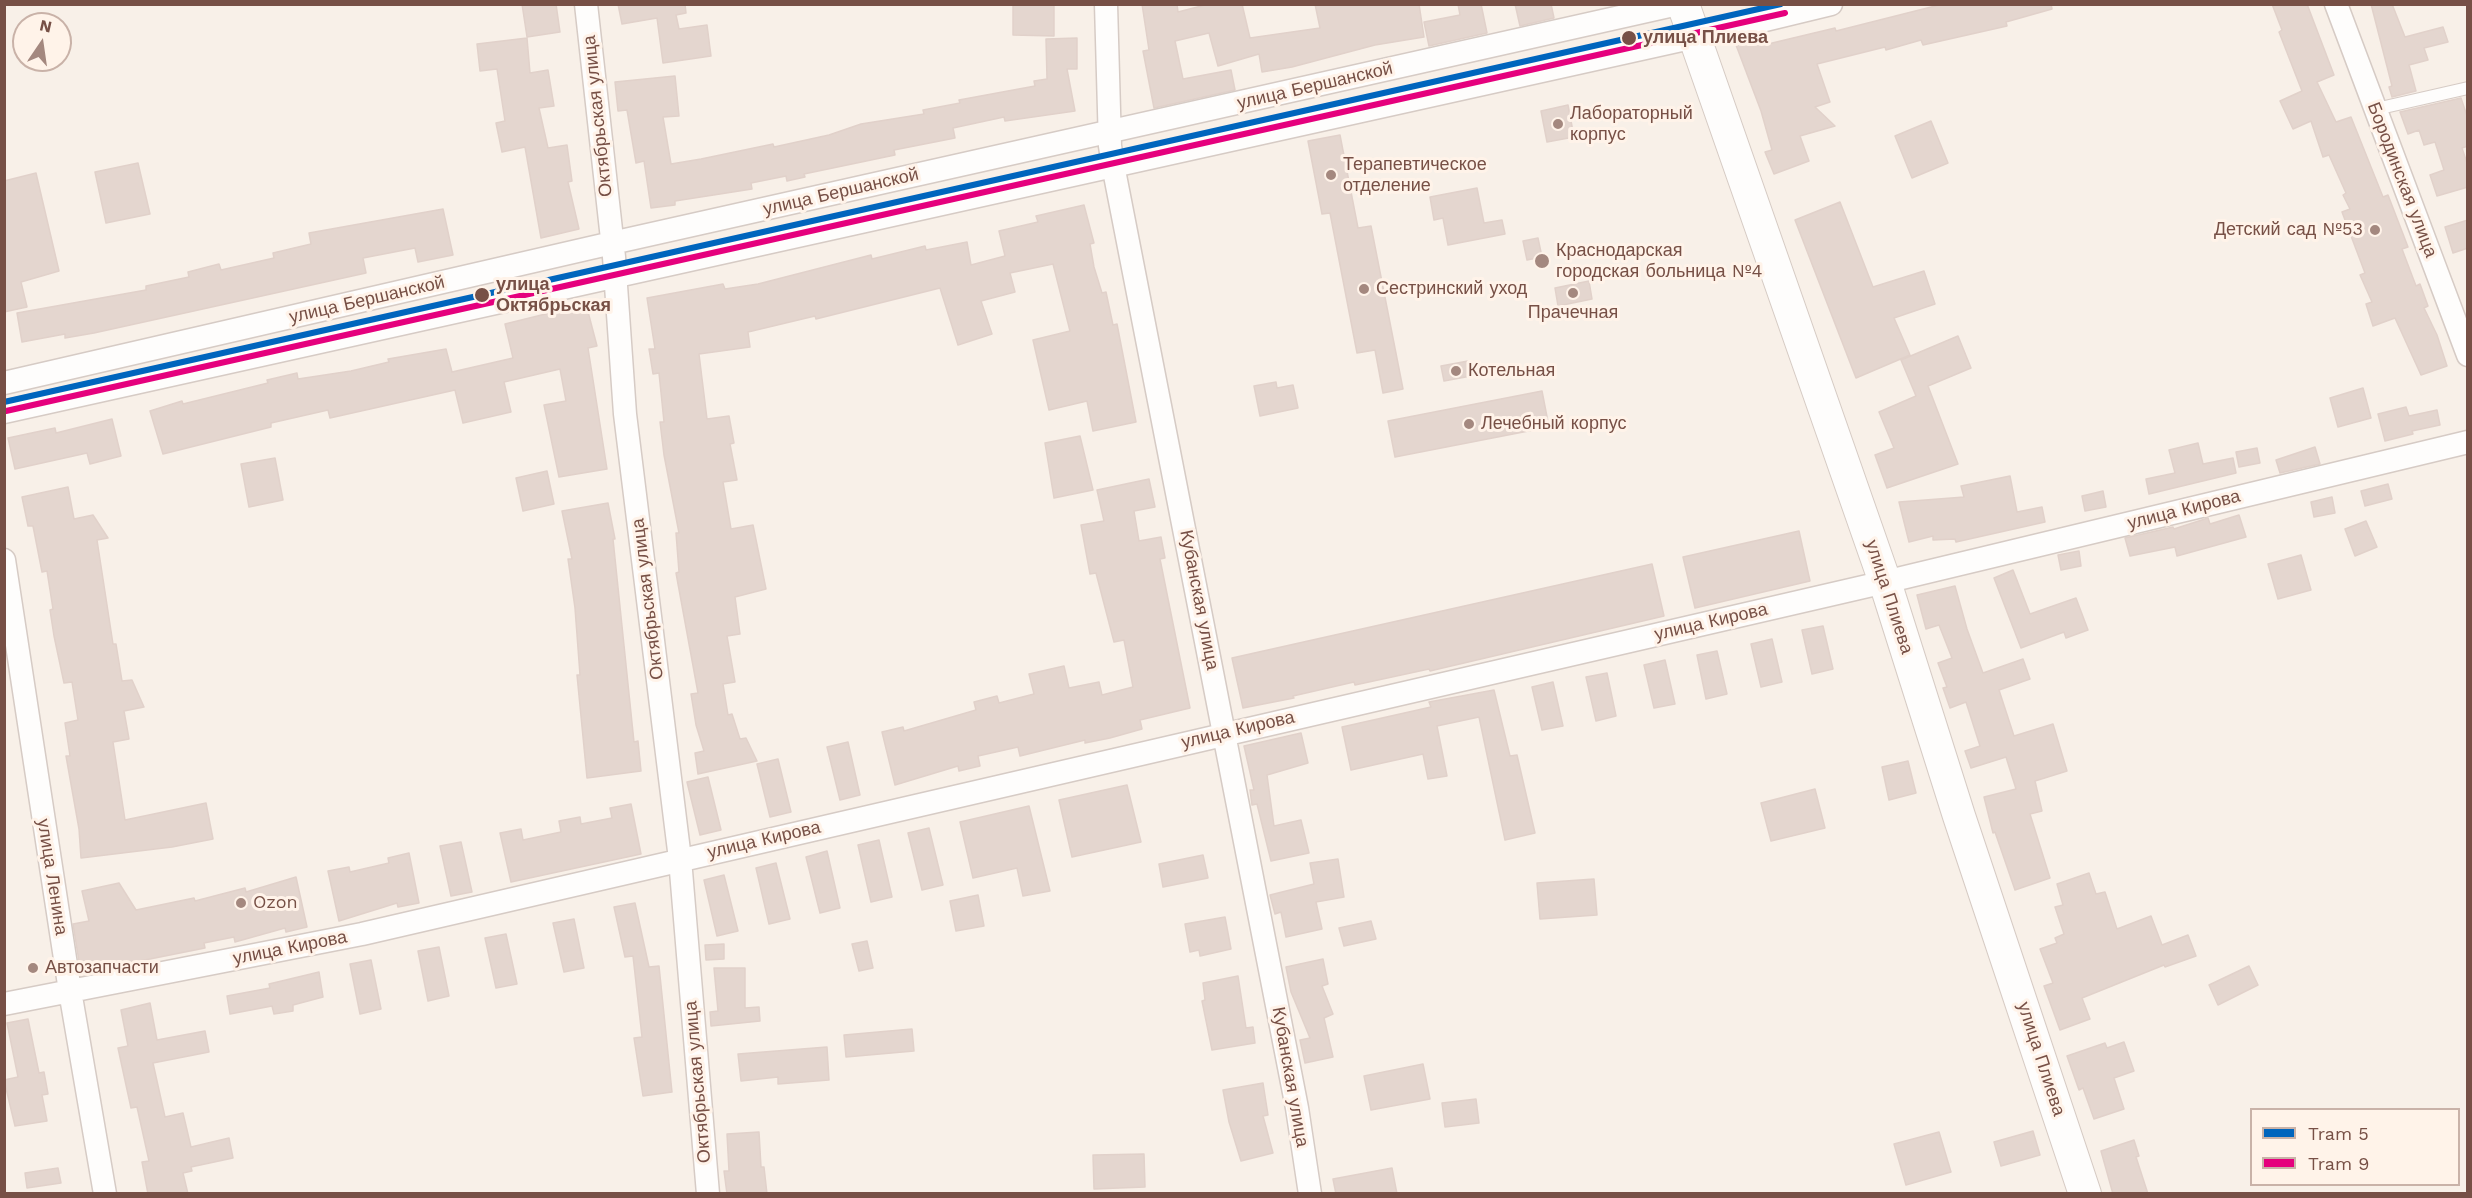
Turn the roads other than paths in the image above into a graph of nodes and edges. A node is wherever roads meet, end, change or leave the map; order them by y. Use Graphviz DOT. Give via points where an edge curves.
graph roads {
  1 [pos="586,4"];
  2 [pos="1106,4"];
  3 [pos="1678,4"];
  4 [pos="1683,4"];
  5 [pos="1831,4"];
  6 [pos="2336,4"];
  7 [pos="1695,37"];
  8 [pos="2468,88"];
  9 [pos="2376,110"];
  10 [pos="1109,132"];
  11 [pos="1113,165"];
  12 [pos="612,243"];
  13 [pos="614,278"];
  14 [pos="2468,355"];
  15 [pos="4,383"];
  16 [pos="4,412"];
  17 [pos="2468,442"];
  18 [pos="4,560"];
  19 [pos="1885,582"];
  20 [pos="1225,733"];
  21 [pos="680,859"];
  22 [pos="70,991"];
  23 [pos="4,1004"];
  24 [pos="105,1194"];
  25 [pos="708,1194"];
  26 [pos="1310,1194"];
  27 [pos="2085,1194"];
  1 -- 12 [label="street, Октябрьская улица"];
  2 -- 10 [label="street, Кубанская улица"];
  3 -- 10 [label="street, улица Бершанской"];
  4 -- 7 [label="street, улица Плиева"];
  5 -- 7 [label="street, улица Бершанской"];
  6 -- 9 [label="street, Бородинская улица"];
  7 -- 11 [label="street, улица Бершанской"];
  7 -- 19 [label="street, улица Плиева"];
  8 -- 9 [label="lane"];
  9 -- 14 [label="street, Бородинская улица"];
  10 -- 11 [label="street, Кубанская улица"];
  10 -- 12 [label="street, улица Бершанской"];
  11 -- 13 [label="street, улица Бершанской"];
  11 -- 20 [label="street, Кубанская улица"];
  12 -- 13 [label="street, Октябрьская улица"];
  12 -- 15 [label="street, улица Бершанской"];
  13 -- 16 [label="street, улица Бершанской"];
  13 -- 21 [label="street, Октябрьская улица" via="626,414"];
  17 -- 19 [label="street, улица Кирова"];
  18 -- 22 [label="street, улица Ленина"];
  19 -- 20 [label="street, улица Кирова"];
  19 -- 27 [label="street, улица Плиева"];
  20 -- 21 [label="street, улица Кирова"];
  20 -- 26 [label="street, Кубанская улица"];
  21 -- 22 [label="street, улица Кирова" via="362,934"];
  21 -- 25 [label="street, Октябрьская улица"];
  22 -- 23 [label="street, улица Кирова"];
  22 -- 24 [label="street, улица Ленина"];
}
